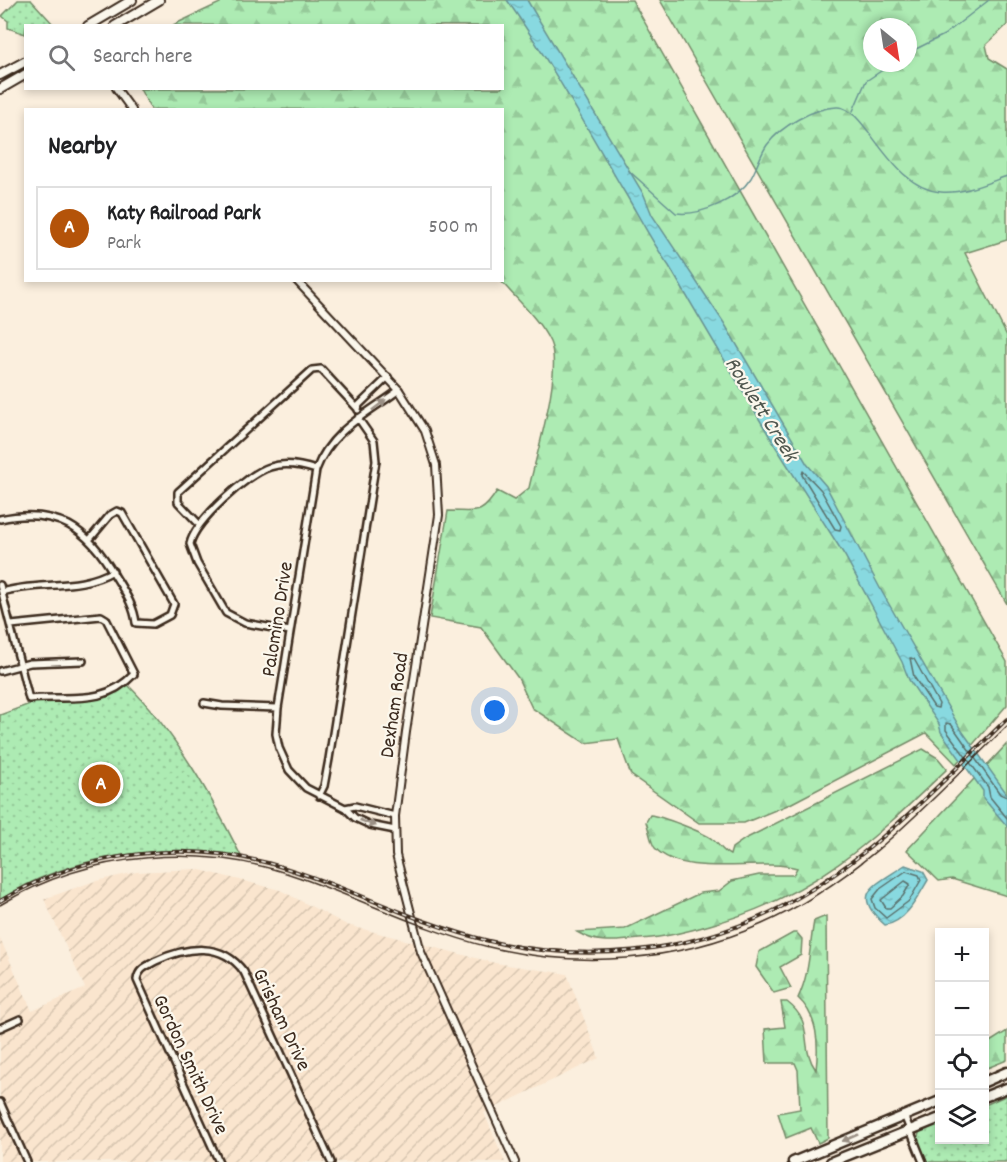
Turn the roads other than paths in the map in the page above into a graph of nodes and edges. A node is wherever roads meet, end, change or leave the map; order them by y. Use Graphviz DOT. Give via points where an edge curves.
graph roads {
  1 [pos="132,0"];
  2 [pos="159,0"];
  3 [pos="91,24"];
  4 [pos="118,24"];
  5 [pos="24,62"];
  6 [pos="0,75"];
  7 [pos="24,75"];
  8 [pos="0,88"];
  9 [pos="117,90"];
  10 [pos="131,108"];
  11 [pos="298,282"];
  12 [pos="388,377"];
  13 [pos="399,390"];
  14 [pos="358,409"];
  15 [pos="357,418"];
  16 [pos="316,470"];
  17 [pos="0,519"];
  18 [pos="199,524"];
  19 [pos="90,538"];
  20 [pos="113,571"];
  21 [pos="0,585"];
  22 [pos="1,592"];
  23 [pos="11,625"];
  24 [pos="290,631"];
  25 [pos="83,661"];
  26 [pos="22,665"];
  27 [pos="0,671"];
  28 [pos="204,703"];
  29 [pos="278,708"];
  30 [pos="319,796"];
  31 [pos="345,807"];
  32 [pos="395,816"];
  33 [pos="395,830"];
  34 [pos="136,980"];
  35 [pos="20,1019"];
  36 [pos="0,1028"];
  37 [pos="1007,1072"];
  38 [pos="989,1080"];
  39 [pos="1007,1088"];
  40 [pos="989,1095"];
  41 [pos="0,1102"];
  42 [pos="935,1103"];
  43 [pos="904,1116"];
  44 [pos="935,1120"];
  45 [pos="910,1130"];
  46 [pos="27,1162"];
  47 [pos="219,1162"];
  48 [pos="331,1162"];
  49 [pos="515,1162"];
  50 [pos="793,1162"];
  51 [pos="831,1162"];
  52 [pos="923,1162"];
  1 -- 3 [label="main road"];
  2 -- 4 [label="main road"];
  5 -- 6 [label="main road"];
  7 -- 8 [label="main road"];
  9 -- 10 [label="street"];
  11 -- 12 [label="street, Dexham Road"];
  12 -- 13 [label="street, Dexham Road"];
  12 -- 14 [label="street"];
  15 -- 13 [label="street, Palomino Drive, one-way"];
  13 -- 32 [label="street, Dexham Road" via="429,440 440,501"];
  14 -- 15 [label="street"];
  14 -- 18 [label="street" via="321,369 312,370 178,492 178,502"];
  15 -- 16 [label="street, Palomino Drive" via="331,442"];
  15 -- 30 [label="street" via="374,441 376,461 329,759"];
  16 -- 18 [label="street" via="281,465 258,472"];
  16 -- 24 [label="street, Palomino Drive"];
  17 -- 19 [label="street" via="28,515 53,519"];
  18 -- 24 [label="street" via="190,549 226,614 245,623"];
  19 -- 20 [label="street"];
  19 -- 20 [label="street" via="110,515 122,513 174,604 170,615 153,624 136,623 132,606"];
  20 -- 22 [label="street" via="91,582 33,585"];
  21 -- 22 [label="street"];
  22 -- 23 [label="street"];
  23 -- 26 [label="street"];
  23 -- 26 [label="street" via="101,616 134,670 128,681 95,698 29,699"];
  24 -- 29 [label="street, Palomino Drive"];
  25 -- 26 [label="street"];
  26 -- 27 [label="street"];
  28 -- 29 [label="street"];
  29 -- 30 [label="street, Palomino Drive" via="276,734 284,762 297,780"];
  30 -- 31 [label="street, Palomino Drive"];
  31 -- 32 [label="street, Palomino Drive"];
  31 -- 33 [label="street, Palomino Drive, one-way" via="355,818 370,825"];
  32 -- 33 [label="street, Dexham Road"];
  33 -- 49 [label="street, Dexham Road" via="398,869 421,952"];
  34 -- 47 [label="street, Gordon Smith Drive"];
  34 -- 48 [label="street, Grisham Drive" via="142,969 187,949 218,952 237,963 248,979"];
  35 -- 36 [label="street"];
  37 -- 38 [label="main road"];
  39 -- 40 [label="main road"];
  41 -- 46 [label="street"];
  42 -- 43 [label="main road"];
  43 -- 45 [label="street"];
  43 -- 50 [label="main road, one-way"];
  44 -- 45 [label="main road"];
  45 -- 51 [label="main road"];
  45 -- 52 [label="street"];
}
